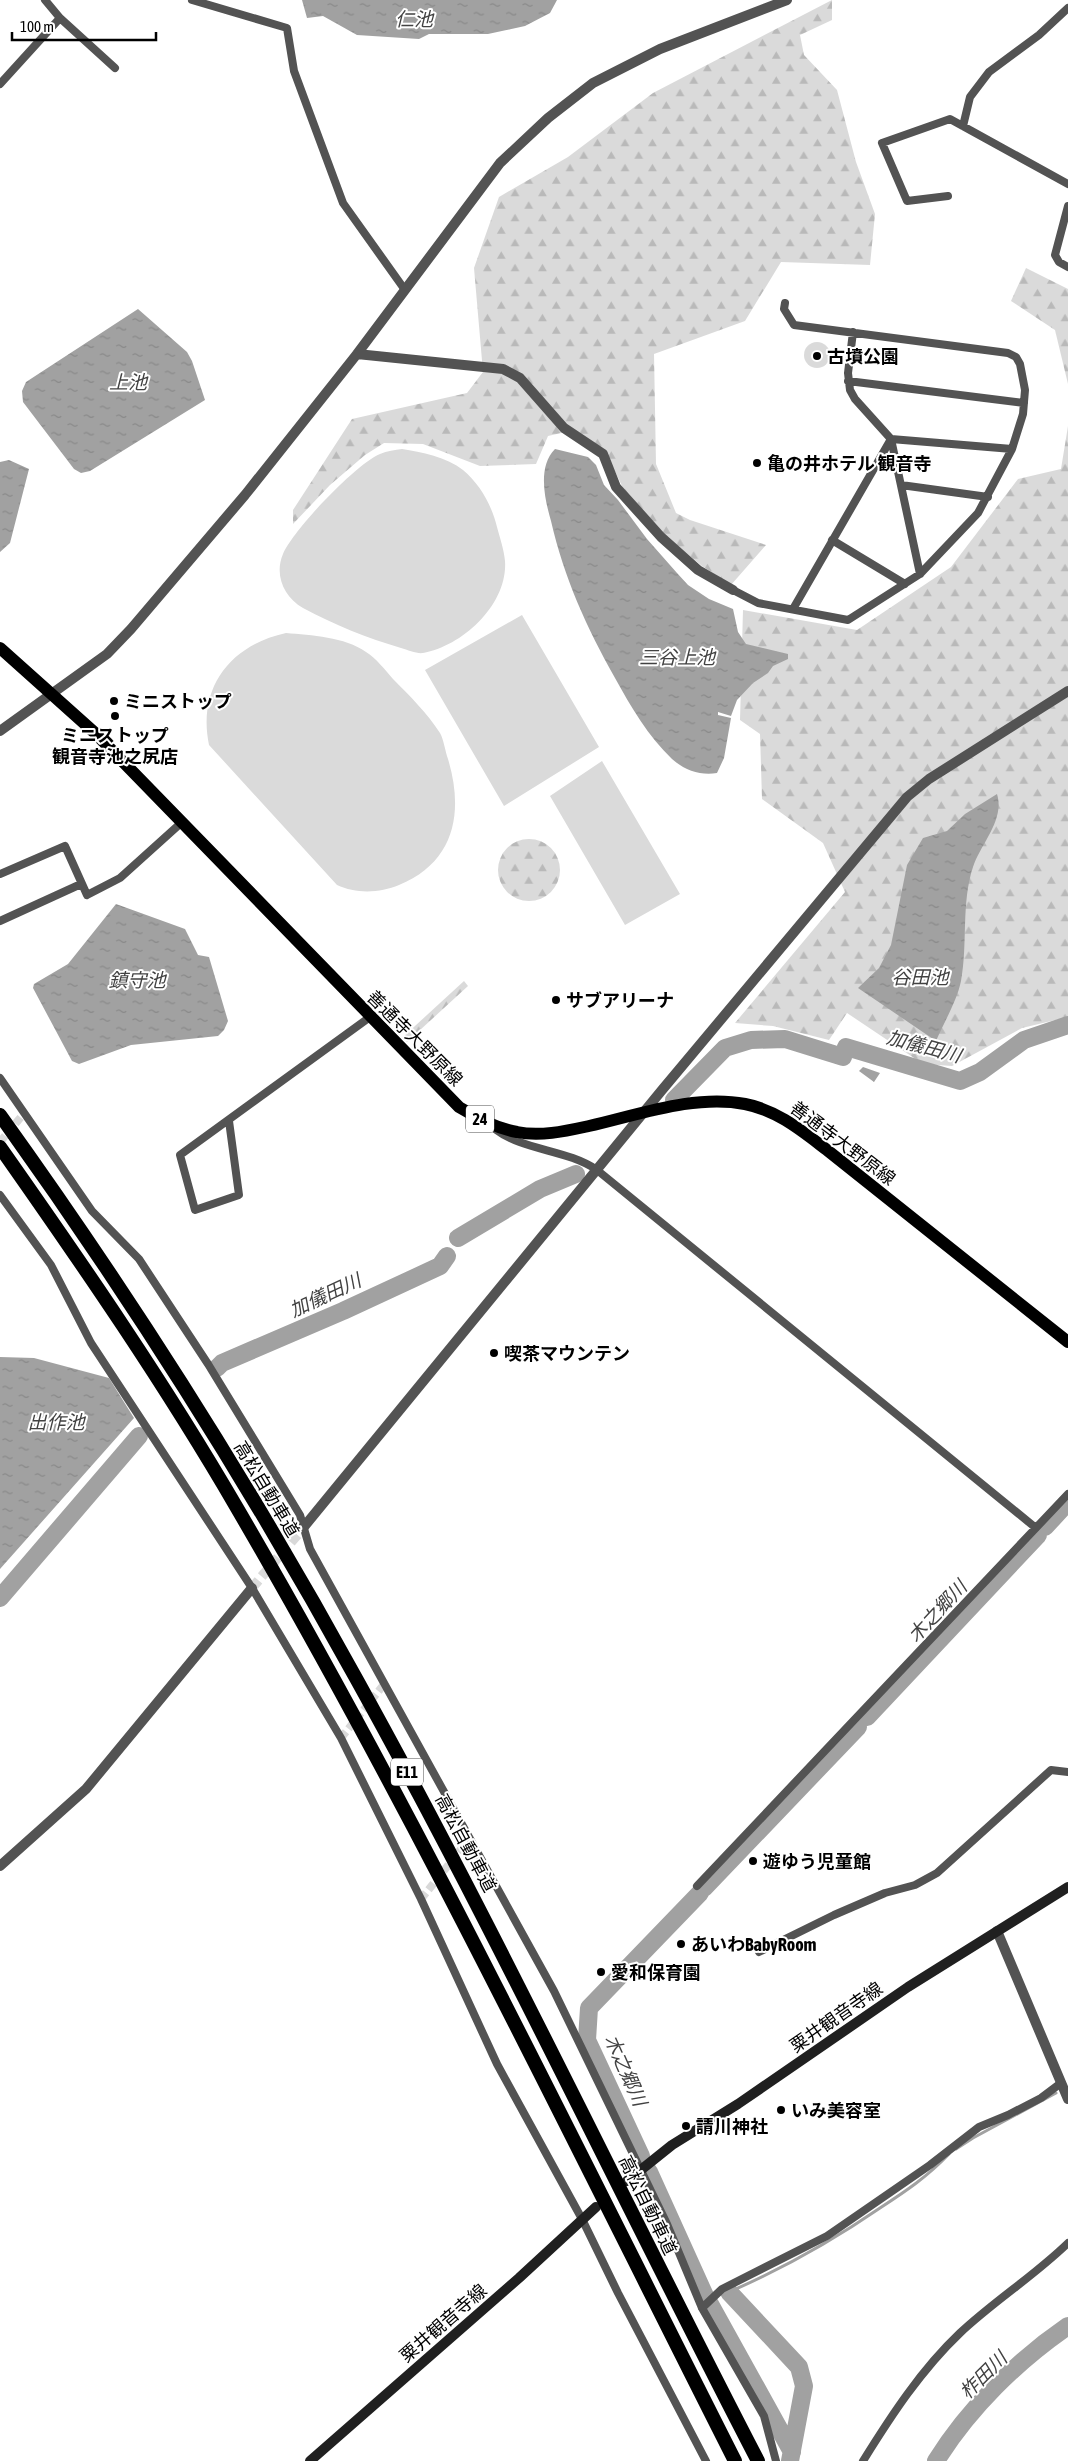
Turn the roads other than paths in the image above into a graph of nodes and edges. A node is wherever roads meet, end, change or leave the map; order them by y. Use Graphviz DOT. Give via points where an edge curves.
graph roads {
  1 [pos="45,0"];
  2 [pos="192,0"];
  3 [pos="787,0"];
  4 [pos="1068,8"];
  5 [pos="60,18"];
  6 [pos="115,68"];
  7 [pos="0,84"];
  8 [pos="963,126"];
  9 [pos="1068,184"];
  10 [pos="948,196"];
  11 [pos="1068,206"];
  12 [pos="1068,267"];
  13 [pos="405,290"];
  14 [pos="785,303"];
  15 [pos="853,332"];
  16 [pos="356,354"];
  17 [pos="848,381"];
  18 [pos="1024,403"];
  19 [pos="891,439"];
  20 [pos="1012,449"];
  21 [pos="901,485"];
  22 [pos="988,497"];
  23 [pos="832,540"];
  24 [pos="920,574"];
  25 [pos="905,584"];
  26 [pos="733,590"];
  27 [pos="793,609"];
  28 [pos="0,648"];
  29 [pos="1068,691"];
  30 [pos="50,693"];
  31 [pos="0,731"];
  32 [pos="181,823"];
  33 [pos="0,874"];
  34 [pos="81,884"];
  35 [pos="0,921"];
  36 [pos="370,1017"];
  37 [pos="0,1078"];
  38 [pos="643,1113"];
  39 [pos="0,1115"];
  40 [pos="229,1121"];
  41 [pos="490,1125"];
  42 [pos="0,1148"];
  43 [pos="598,1170"];
  44 [pos="0,1195"];
  45 [pos="1068,1342"];
  46 [pos="1068,1494"];
  47 [pos="302,1528"];
  48 [pos="1036,1528"];
  49 [pos="252,1588"];
  50 [pos="1068,1772"];
  51 [pos="0,1866"];
  52 [pos="697,1886"];
  53 [pos="1068,1887"];
  54 [pos="997,1932"];
  55 [pos="759,1952"];
  56 [pos="1061,2083"];
  57 [pos="1068,2099"];
  58 [pos="641,2168"];
  59 [pos="627,2181"];
  60 [pos="596,2207"];
  61 [pos="582,2219"];
  62 [pos="1068,2243"];
  63 [pos="702,2308"];
  64 [pos="310,2461"];
  65 [pos="706,2461"];
  66 [pos="735,2461"];
  67 [pos="758,2461"];
  68 [pos="776,2461"];
  69 [pos="863,2461"];
  1 -- 5 [label="street"];
  2 -- 13 [label="street" via="287,28 294,71 343,203"];
  3 -- 13 [label="street" via="660,49 593,83 548,118 500,163"];
  4 -- 8 [label="street" via="1040,35 989,72 970,97"];
  5 -- 6 [label="street"];
  5 -- 7 [label="street"];
  8 -- 9 [label="street"];
  8 -- 10 [label="street" via="950,119 882,143 908,201"];
  11 -- 12 [label="street" via="1055,255"];
  13 -- 16 [label="street"];
  14 -- 15 [label="street" via="784,309 794,325"];
  15 -- 17 [label="street"];
  15 -- 18 [label="street" via="1008,352 1020,364"];
  16 -- 26 [label="street" via="512,372 564,428 603,454 616,487 661,537 698,570"];
  16 -- 30 [label="street" via="245,495 131,629 107,654"];
  17 -- 18 [label="street"];
  17 -- 19 [label="street" via="855,399"];
  18 -- 20 [label="street"];
  19 -- 20 [label="street"];
  19 -- 21 [label="street"];
  19 -- 23 [label="street"];
  20 -- 22 [label="street"];
  21 -- 22 [label="street"];
  21 -- 24 [label="street"];
  22 -- 24 [label="street" via="978,513"];
  23 -- 25 [label="street"];
  23 -- 27 [label="street"];
  24 -- 25 [label="street"];
  25 -- 27 [label="street" via="848,620"];
  26 -- 27 [label="street" via="758,603"];
  28 -- 30 [label="main road, 善通寺大野原線 / 24"];
  29 -- 38 [label="street" via="929,779 907,797"];
  30 -- 31 [label="street"];
  30 -- 32 [label="main road, 善通寺大野原線 / 24" via="95,733"];
  32 -- 34 [label="street" via="120,878 87,895"];
  32 -- 36 [label="main road, 善通寺大野原線 / 24"];
  33 -- 34 [label="street" via="65,846"];
  34 -- 35 [label="street"];
  36 -- 40 [label="street"];
  36 -- 41 [label="main road, 善通寺大野原線 / 24" via="447,1096"];
  37 -- 47 [label="street" via="92,1211 139,1259 222,1386 300,1515"];
  38 -- 41 [label="main road, 善通寺大野原線 / 24" via="546,1133 518,1133"];
  38 -- 43 [label="street"];
  38 -- 45 [label="main road, 善通寺大野原線 / 24" via="722,1101 770,1111 794,1124"];
  39 -- 67 [label="highway, 高松自動車道 / E11" via="131,1305 252,1500 356,1678 484,1916 668,2288"];
  40 -- 40 [label="street" via="180,1155 195,1210 239,1196"];
  41 -- 43 [label="street" via="508,1139 584,1161"];
  42 -- 66 [label="highway, 高松自動車道 / E11" via="115,1313 246,1523 464,1924"];
  43 -- 47 [label="street"];
  43 -- 48 [label="street"];
  44 -- 49 [label="street" via="51,1265 91,1343"];
  46 -- 48 [label="street"];
  47 -- 58 [label="street" via="310,1549 554,1991"];
  48 -- 52 [label="street"];
  49 -- 51 [label="street" via="86,1789"];
  49 -- 61 [label="street" via="341,1738 497,2064"];
  50 -- 55 [label="street" via="1051,1770 937,1873 915,1885 885,1893"];
  53 -- 54 [label="main road, 粟井観音寺線"];
  54 -- 56 [label="street"];
  54 -- 58 [label="main road, 粟井観音寺線" via="908,1987"];
  56 -- 57 [label="street"];
  56 -- 63 [label="street" via="1033,2102 979,2127 827,2236 722,2289"];
  58 -- 59 [label="main road, 粟井観音寺線"];
  58 -- 63 [label="street"];
  60 -- 61 [label="main road, 粟井観音寺線"];
  61 -- 64 [label="main road, 粟井観音寺線"];
  61 -- 65 [label="street"];
  62 -- 69 [label="street" via="960,2333 933,2361"];
  63 -- 68 [label="street" via="764,2416"];
}
